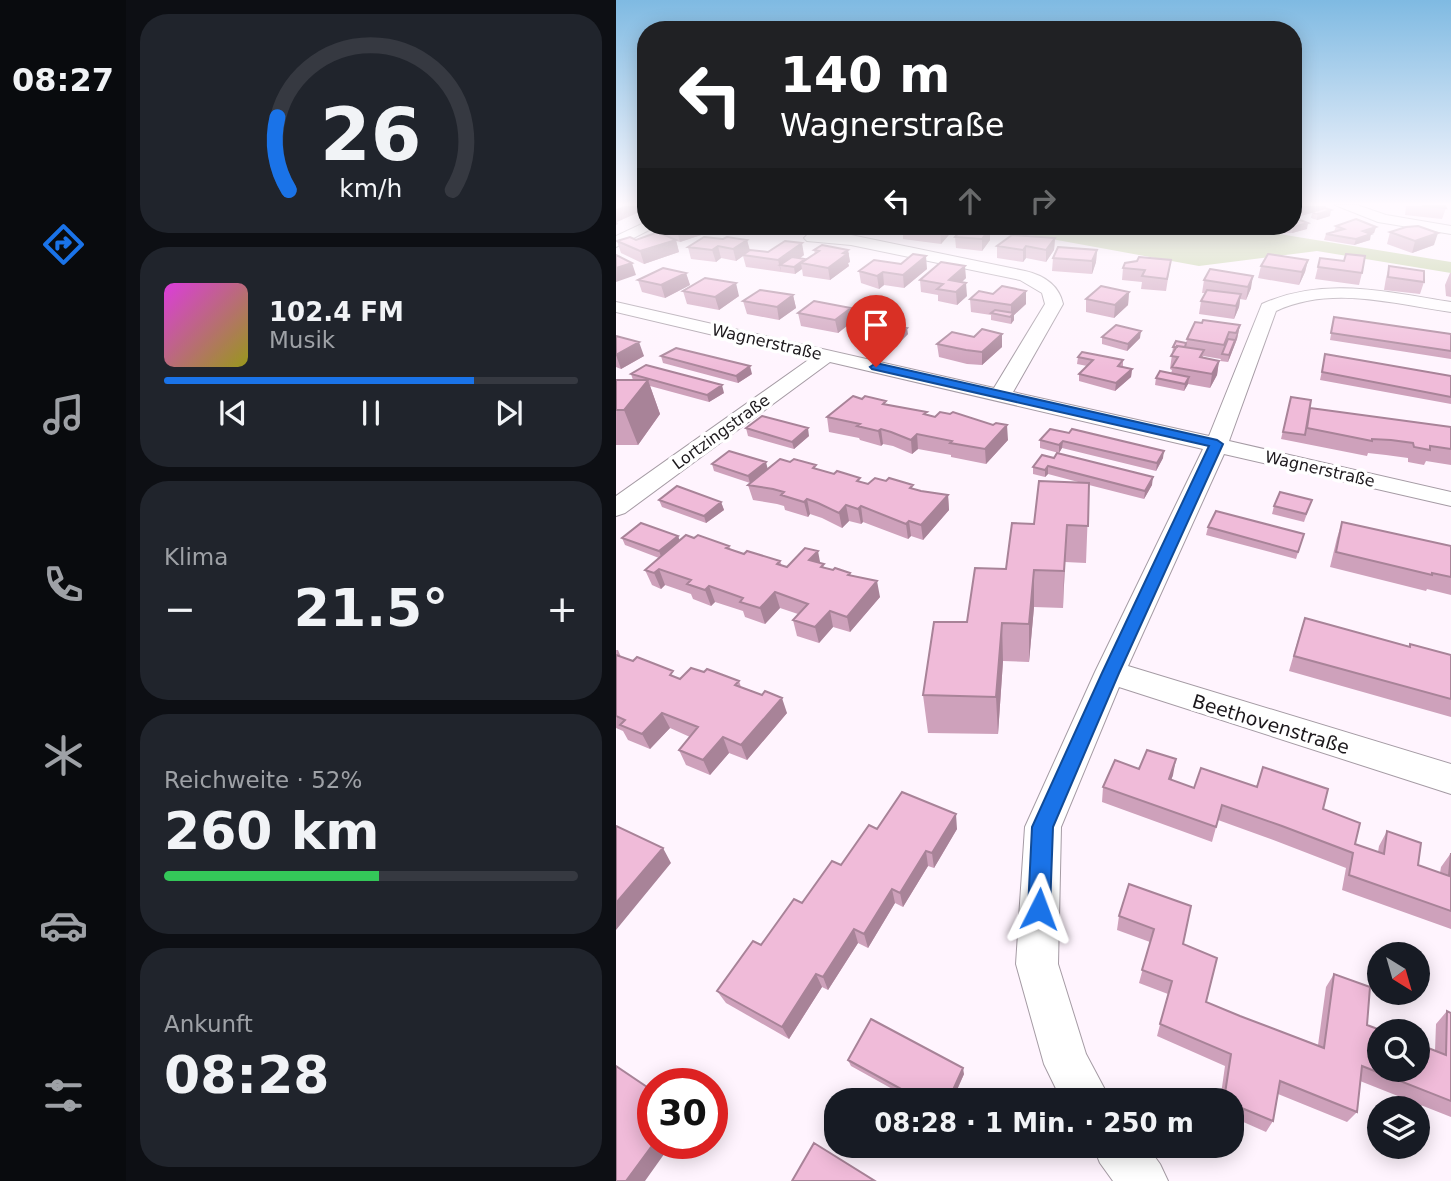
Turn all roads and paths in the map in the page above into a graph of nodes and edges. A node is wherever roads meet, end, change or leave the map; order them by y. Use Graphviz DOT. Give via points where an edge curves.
graph roads {
  1 [pos="948,260"];
  2 [pos="1443,306"];
  3 [pos="616,307"];
  4 [pos="1451,317"];
  5 [pos="826,356"];
  6 [pos="1001,394"];
  7 [pos="1217,444"];
  8 [pos="1451,499"];
  9 [pos="616,508"];
  10 [pos="1111,673"];
  11 [pos="1445,774"];
  12 [pos="1081,1088"];
  13 [pos="1125,1158"];
  14 [pos="1143,1181"];
  1 -- 6 [label="street" via="1025,276 1044,284 1053,294 1054,304"];
  2 -- 4 [label="street" via="1437,311"];
  2 -- 7 [label="street" via="1332,292 1281,300 1268,308"];
  3 -- 5 [label="street, Wagnerstraße"];
  5 -- 6 [label="street, Wagnerstraße"];
  5 -- 9 [label="street, Lortzingstraße"];
  6 -- 7 [label="street, Wagnerstraße"];
  7 -- 8 [label="street, Wagnerstraße"];
  7 -- 10 [label="street"];
  10 -- 11 [label="street, Beethovenstraße"];
  10 -- 12 [label="street" via="1043,827 1037,964 1067,1064"];
  13 -- 14 [label="street"];
}
